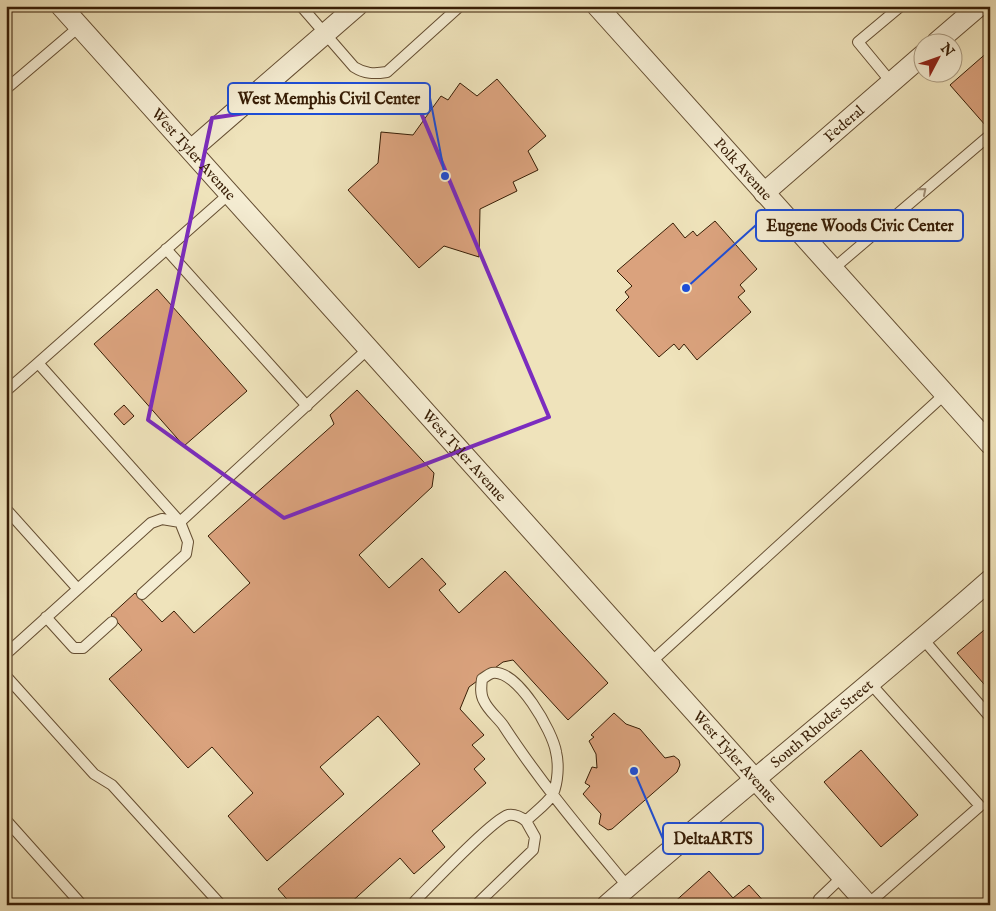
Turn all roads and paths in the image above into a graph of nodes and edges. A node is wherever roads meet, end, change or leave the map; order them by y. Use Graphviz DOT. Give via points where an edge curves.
graph roads {
  1 [pos="61,6"];
  2 [pos="301,6"];
  3 [pos="357,6"];
  4 [pos="460,6"];
  5 [pos="597,6"];
  6 [pos="901,6"];
  7 [pos="979,6"];
  8 [pos="80,26"];
  9 [pos="949,32"];
  10 [pos="325,34"];
  11 [pos="914,62"];
  12 [pos="891,82"];
  13 [pos="6,89"];
  14 [pos="990,135"];
  15 [pos="191,150"];
  16 [pos="764,193"];
  17 [pos="229,194"];
  18 [pos="166,249"];
  19 [pos="833,269"];
  20 [pos="369,348"];
  21 [pos="38,364"];
  22 [pos="6,391"];
  23 [pos="945,394"];
  24 [pos="307,406"];
  25 [pos="990,444"];
  26 [pos="6,509"];
  27 [pos="180,522"];
  28 [pos="990,580"];
  29 [pos="77,588"];
  30 [pos="142,594"];
  31 [pos="46,617"];
  32 [pos="112,622"];
  33 [pos="923,639"];
  34 [pos="6,654"];
  35 [pos="650,663"];
  36 [pos="6,676"];
  37 [pos="870,682"];
  38 [pos="990,717"];
  39 [pos="755,777"];
  40 [pos="552,794"];
  41 [pos="6,820"];
  42 [pos="526,821"];
  43 [pos="843,876"];
  44 [pos="628,887"];
  45 [pos="82,905"];
  46 [pos="221,905"];
  47 [pos="414,905"];
  48 [pos="476,905"];
  49 [pos="607,905"];
  50 [pos="817,905"];
  51 [pos="868,905"];
  1 -- 8 [label="street, West Tyler Avenue"];
  2 -- 10 [label="lane"];
  3 -- 10 [label="street"];
  4 -- 10 [label="lane" via="387,72 364,73 354,67"];
  5 -- 16 [label="street, Polk Avenue"];
  6 -- 12 [label="lane" via="858,42"];
  7 -- 9 [label="street"];
  8 -- 13 [label="lane"];
  8 -- 15 [label="street, West Tyler Avenue"];
  10 -- 15 [label="street"];
  11 -- 12 [label="street, Federal"];
  12 -- 16 [label="street, Federal"];
  19 -- 14 [label="lane, one-way"];
  15 -- 17 [label="street, West Tyler Avenue"];
  16 -- 19 [label="street, Polk Avenue"];
  17 -- 18 [label="lane"];
  17 -- 20 [label="street, West Tyler Avenue"];
  18 -- 21 [label="lane"];
  18 -- 24 [label="lane"];
  19 -- 23 [label="street, Polk Avenue"];
  20 -- 24 [label="lane"];
  20 -- 35 [label="street, West Tyler Avenue"];
  21 -- 22 [label="lane"];
  21 -- 27 [label="lane"];
  23 -- 25 [label="street, Polk Avenue"];
  23 -- 35 [label="lane"];
  24 -- 27 [label="lane"];
  26 -- 29 [label="lane"];
  27 -- 29 [label="lane" via="162,519 151,522"];
  27 -- 30 [label="lane" via="188,542 186,554"];
  28 -- 33 [label="street, South Rhodes Street"];
  29 -- 31 [label="lane"];
  31 -- 32 [label="lane" via="78,649"];
  31 -- 34 [label="lane"];
  33 -- 37 [label="street, South Rhodes Street"];
  33 -- 38 [label="lane"];
  35 -- 39 [label="street, West Tyler Avenue"];
  36 -- 46 [label="lane" via="94,774 112,785"];
  37 -- 39 [label="street, South Rhodes Street"];
  37 -- 51 [label="lane" via="980,806"];
  39 -- 43 [label="street, West Tyler Avenue"];
  39 -- 44 [label="street, South Rhodes Street"];
  40 -- 40 [label="lane" via="483,701 482,678 493,673 506,675 534,706 556,752 558,773"];
  40 -- 42 [label="lane"];
  40 -- 44 [label="lane"];
  41 -- 45 [label="lane"];
  42 -- 47 [label="lane" via="519,816 508,815 467,849"];
  42 -- 48 [label="lane" via="535,837 533,850"];
  43 -- 50 [label="lane" via="819,899"];
  43 -- 51 [label="street, West Tyler Avenue"];
  44 -- 49 [label="street, South Rhodes Street"];
}
